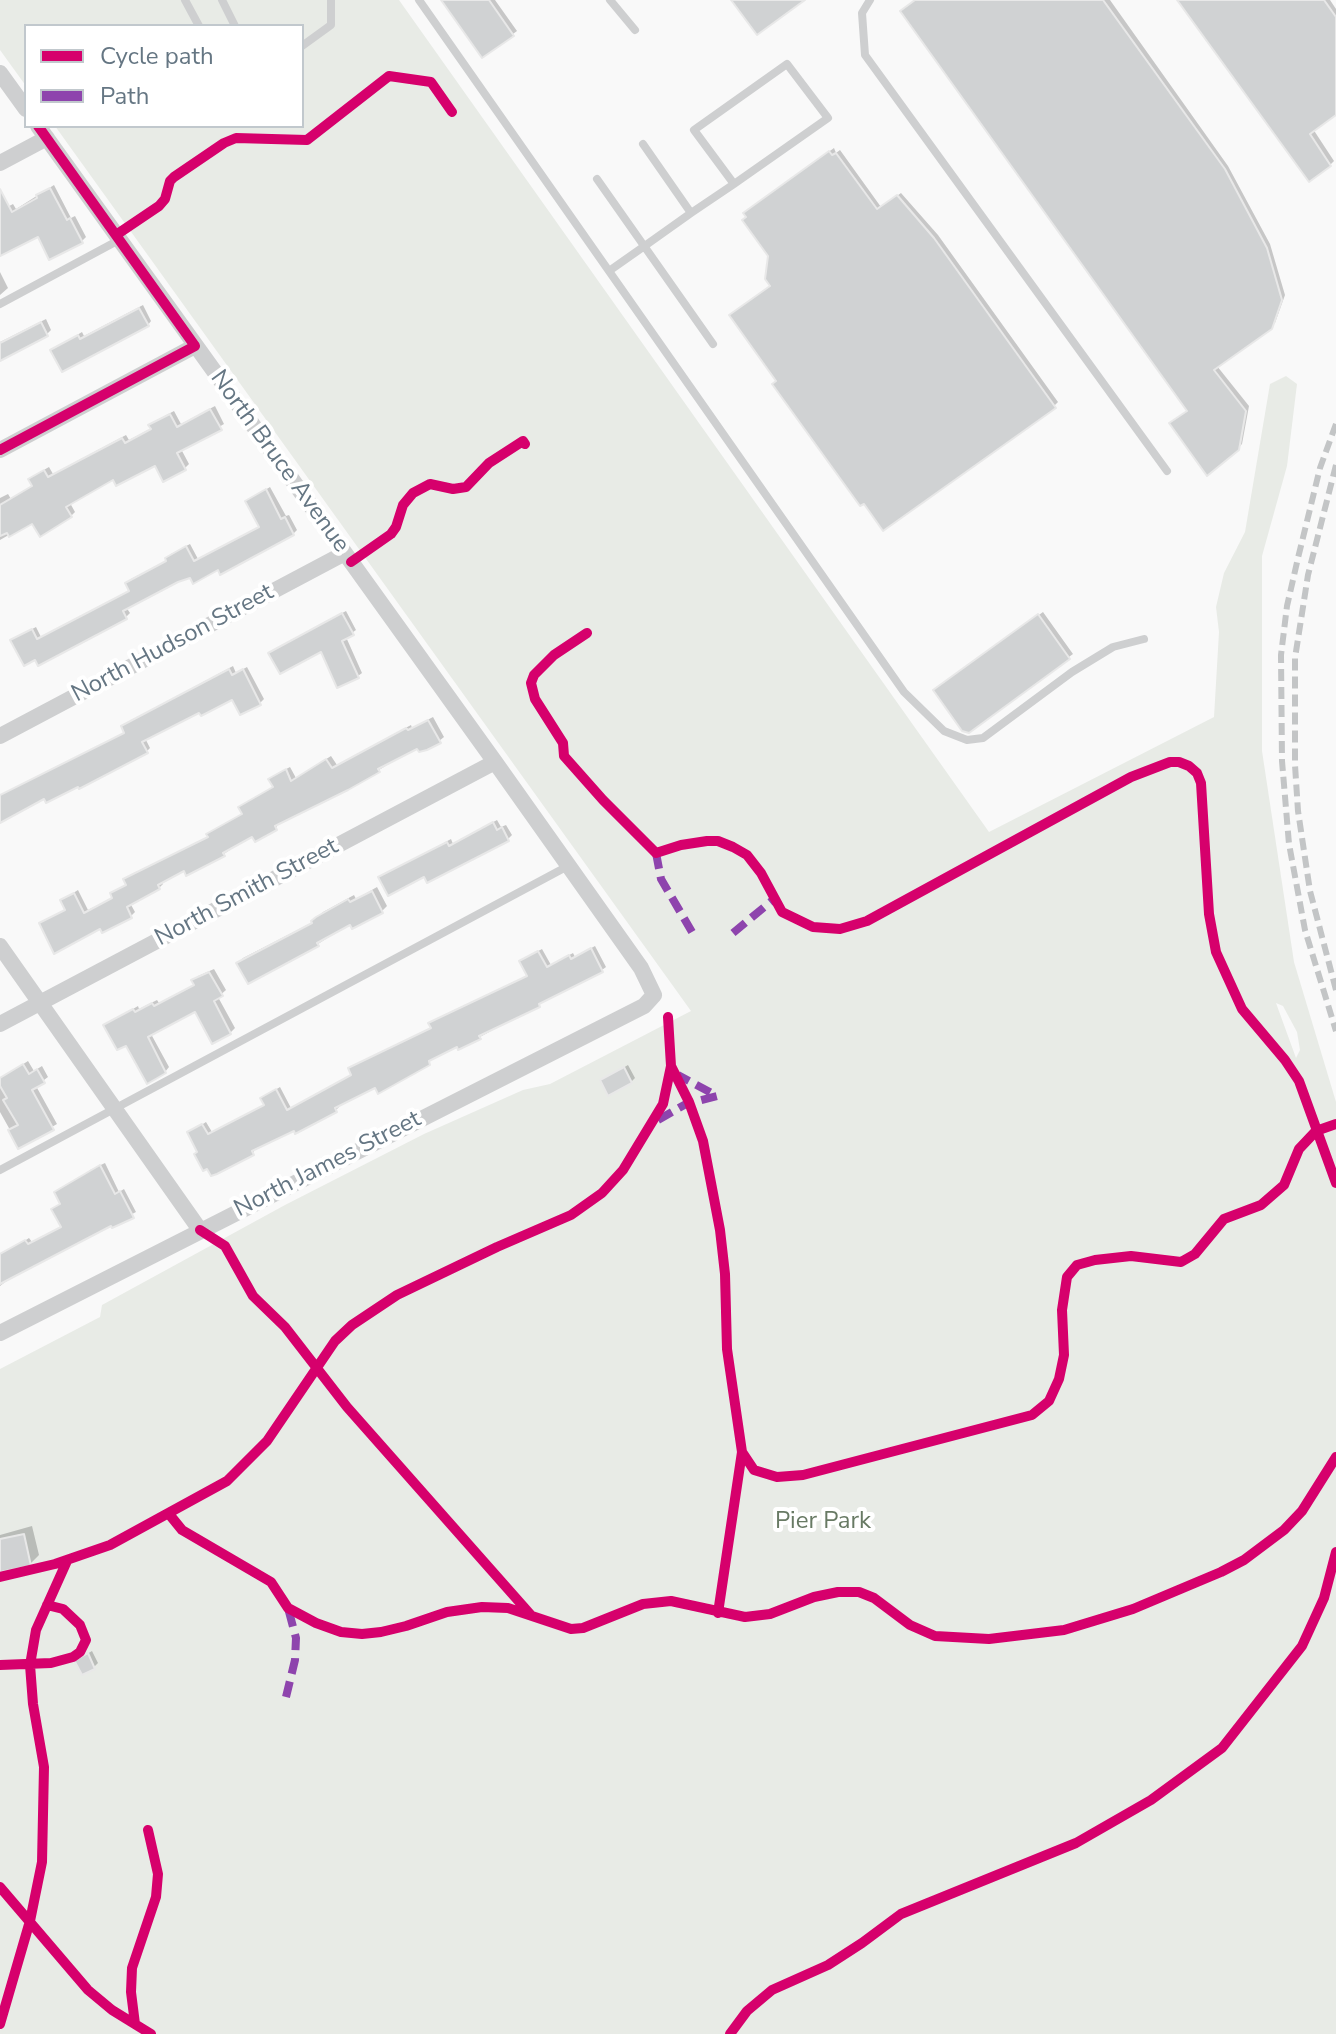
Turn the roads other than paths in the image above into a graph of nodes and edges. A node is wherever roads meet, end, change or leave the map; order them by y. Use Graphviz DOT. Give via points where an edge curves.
graph roads {
  1 [pos="185,0"];
  2 [pos="222,0"];
  3 [pos="331,0"];
  4 [pos="419,0"];
  5 [pos="610,0"];
  6 [pos="870,0"];
  7 [pos="198,24"];
  8 [pos="234,24"];
  9 [pos="635,30"];
  10 [pos="304,45"];
  11 [pos="0,73"];
  12 [pos="24,106"];
  13 [pos="42,132"];
  14 [pos="643,144"];
  15 [pos="0,163"];
  16 [pos="597,179"];
  17 [pos="734,184"];
  18 [pos="691,213"];
  19 [pos="119,240"];
  20 [pos="646,245"];
  21 [pos="609,271"];
  22 [pos="0,304"];
  23 [pos="713,344"];
  24 [pos="195,346"];
  25 [pos="0,450"];
  26 [pos="1167,471"];
  27 [pos="345,553"];
  28 [pos="1144,639"];
  29 [pos="0,736"];
  30 [pos="495,762"];
  31 [pos="568,866"];
  32 [pos="0,946"];
  33 [pos="654,995"];
  34 [pos="41,1002"];
  35 [pos="0,1024"];
  36 [pos="115,1108"];
  37 [pos="0,1170"];
  38 [pos="200,1230"];
  39 [pos="0,1333"];
  1 -- 7 [label="lane"];
  2 -- 8 [label="lane"];
  3 -- 10 [label="lane" via="331,25"];
  4 -- 21 [label="lane"];
  5 -- 9 [label="lane"];
  6 -- 26 [label="lane" via="862,13 865,55"];
  11 -- 12 [label="street"];
  13 -- 15 [label="street"];
  13 -- 19 [label="street, North Bruce Avenue"];
  14 -- 18 [label="lane"];
  16 -- 20 [label="lane"];
  17 -- 17 [label="lane" via="828,118 787,64 694,130"];
  17 -- 18 [label="lane"];
  18 -- 20 [label="lane"];
  19 -- 22 [label="lane"];
  19 -- 24 [label="street, North Bruce Avenue"];
  20 -- 21 [label="lane"];
  20 -- 23 [label="lane"];
  21 -- 28 [label="lane" via="904,692 944,731 967,740 983,738 1072,672 1113,647"];
  24 -- 25 [label="street"];
  24 -- 27 [label="street, North Bruce Avenue"];
  27 -- 29 [label="street, North Hudson Street"];
  27 -- 30 [label="street, North Bruce Avenue"];
  30 -- 31 [label="street, North Bruce Avenue"];
  30 -- 34 [label="street, North Smith Street"];
  31 -- 33 [label="street, North Bruce Avenue" via="641,968"];
  31 -- 36 [label="lane"];
  32 -- 34 [label="street"];
  33 -- 38 [label="street, North James Street" via="644,1006"];
  34 -- 35 [label="street, North Smith Street"];
  34 -- 36 [label="street"];
  36 -- 37 [label="lane"];
  36 -- 38 [label="street"];
  38 -- 39 [label="street, North James Street"];
}
